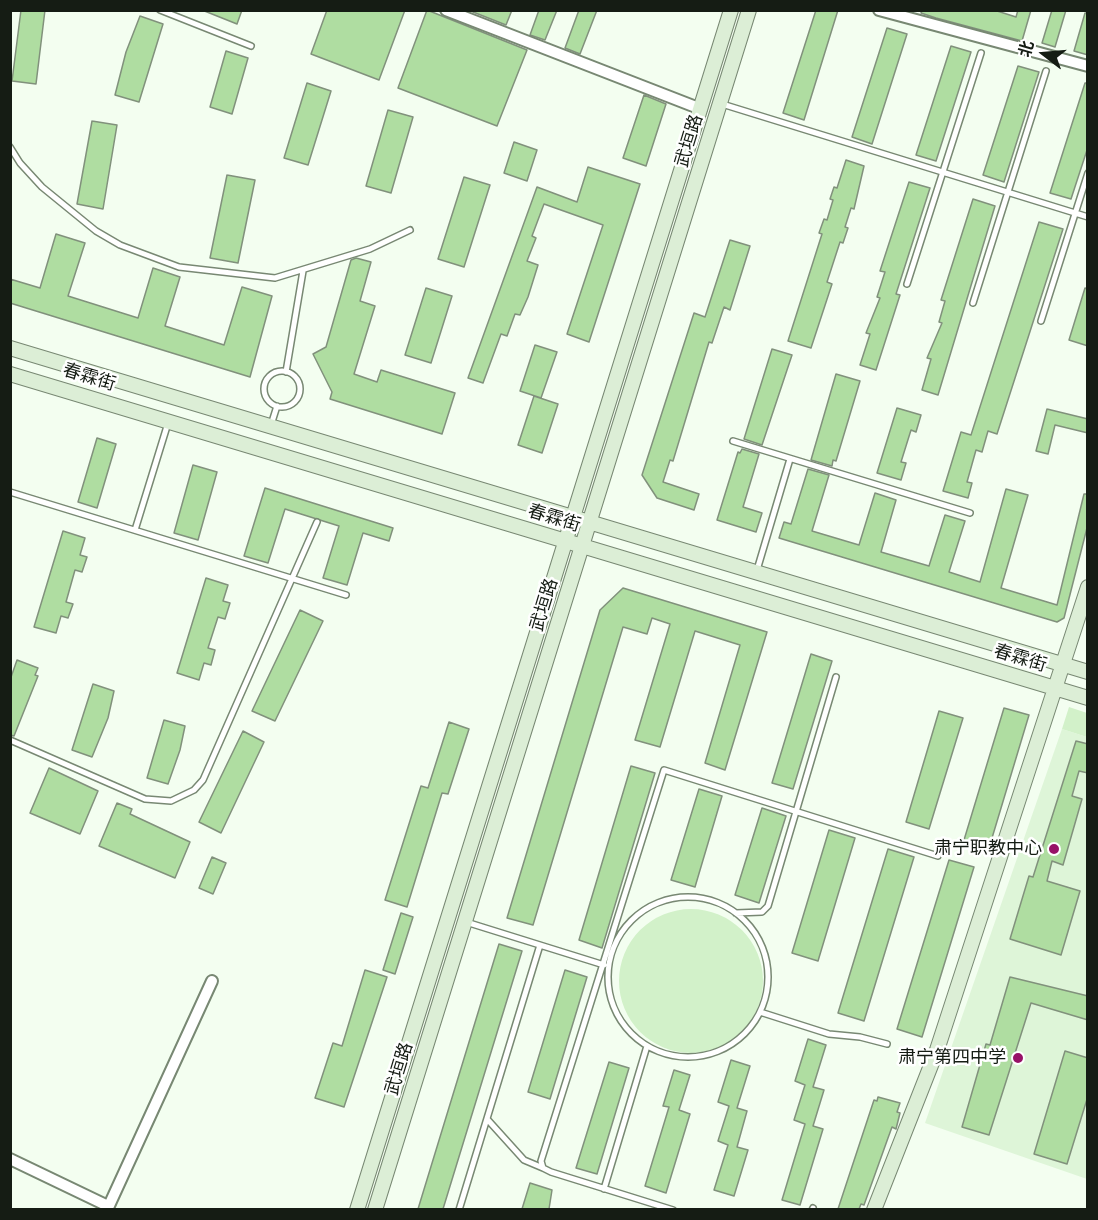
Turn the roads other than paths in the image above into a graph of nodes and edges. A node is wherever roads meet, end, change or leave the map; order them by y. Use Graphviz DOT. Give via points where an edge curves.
graph roads {
  1 [pos="160,10"];
  2 [pos="446,10"];
  3 [pos="731,10"];
  4 [pos="749,10"];
  5 [pos="879,10"];
  6 [pos="924,10"];
  7 [pos="921,22"];
  8 [pos="251,46"];
  9 [pos="981,53"];
  10 [pos="1088,66"];
  11 [pos="1046,71"];
  12 [pos="720,104"];
  13 [pos="701,109"];
  14 [pos="10,147"];
  15 [pos="943,173"];
  16 [pos="1088,173"];
  17 [pos="1008,193"];
  18 [pos="1075,213"];
  19 [pos="1088,218"];
  20 [pos="410,230"];
  21 [pos="303,271"];
  22 [pos="907,284"];
  23 [pos="973,303"];
  24 [pos="1041,321"];
  25 [pos="10,348"];
  26 [pos="286,372"];
  27 [pos="10,374"];
  28 [pos="277,406"];
  29 [pos="169,421"];
  30 [pos="271,426"];
  31 [pos="734,441"];
  32 [pos="790,459"];
  33 [pos="10,492"];
  34 [pos="970,513"];
  35 [pos="573,517"];
  36 [pos="317,522"];
  37 [pos="590,522"];
  38 [pos="135,530"];
  39 [pos="566,541"];
  40 [pos="582,546"];
  41 [pos="756,572"];
  42 [pos="292,578"];
  43 [pos="1088,587"];
  44 [pos="346,595"];
  45 [pos="1063,664"];
  46 [pos="1088,672"];
  47 [pos="836,677"];
  48 [pos="1055,688"];
  49 [pos="1088,698"];
  50 [pos="10,740"];
  51 [pos="796,811"];
  52 [pos="938,856"];
  53 [pos="736,913"];
  54 [pos="465,922"];
  55 [pos="540,945"];
  56 [pos="606,965"];
  57 [pos="212,981"];
  58 [pos="760,1012"];
  59 [pos="887,1044"];
  60 [pos="648,1046"];
  61 [pos="487,1119"];
  62 [pos="10,1159"];
  63 [pos="543,1168"];
  64 [pos="604,1188"];
  65 [pos="108,1208"];
  66 [pos="357,1209"];
  67 [pos="375,1209"];
  68 [pos="459,1209"];
  69 [pos="673,1209"];
  70 [pos="874,1209"];
  1 -- 8 [label="lane"];
  2 -- 13 [label="street"];
  3 -- 13 [label="main road, 武垣路"];
  4 -- 12 [label="main road, 武垣路"];
  5 -- 7 [label="street"];
  6 -- 7 [label="street"];
  7 -- 10 [label="street"];
  9 -- 15 [label="lane"];
  11 -- 17 [label="lane"];
  12 -- 15 [label="lane"];
  12 -- 37 [label="main road, 武垣路"];
  13 -- 35 [label="main road, 武垣路"];
  14 -- 21 [label="lane" via="42,187 96,231 120,244 162,261 204,271 275,278"];
  15 -- 17 [label="lane"];
  15 -- 22 [label="lane"];
  16 -- 18 [label="lane"];
  17 -- 18 [label="lane"];
  17 -- 23 [label="lane"];
  18 -- 19 [label="lane"];
  18 -- 24 [label="lane"];
  20 -- 21 [label="lane" via="369,249"];
  21 -- 26 [label="lane"];
  25 -- 30 [label="main road, 春霖街"];
  26 -- 28 [label="lane" via="272,374 265,383 267,399"];
  26 -- 28 [label="lane" via="298,381 300,392 294,403"];
  27 -- 29 [label="main road, 春霖街"];
  28 -- 30 [label="lane"];
  29 -- 38 [label="lane"];
  29 -- 39 [label="main road, 春霖街"];
  30 -- 35 [label="main road, 春霖街"];
  31 -- 32 [label="lane"];
  32 -- 34 [label="lane"];
  32 -- 41 [label="lane"];
  33 -- 38 [label="lane"];
  35 -- 37 [label="main road, 春霖街"];
  35 -- 39 [label="main road, 武垣路"];
  36 -- 42 [label="lane"];
  37 -- 40 [label="main road, 武垣路"];
  37 -- 41 [label="main road, 春霖街"];
  38 -- 42 [label="lane"];
  39 -- 40 [label="main road, 春霖街"];
  39 -- 66 [label="main road, 武垣路"];
  40 -- 48 [label="main road, 春霖街"];
  40 -- 54 [label="main road, 武垣路"];
  41 -- 45 [label="main road, 春霖街"];
  42 -- 44 [label="lane"];
  42 -- 50 [label="lane" via="203,780 184,796 161,802 145,799"];
  43 -- 45 [label="main road"];
  45 -- 46 [label="main road, 春霖街"];
  45 -- 48 [label="main road"];
  47 -- 51 [label="lane"];
  48 -- 49 [label="main road, 春霖街"];
  48 -- 70 [label="main road" via="937,1050"];
  51 -- 52 [label="lane"];
  51 -- 53 [label="lane" via="768,906 762,912"];
  51 -- 56 [label="lane" via="664,770"];
  53 -- 56 [label="lane" via="702,898 679,897 656,903 626,927"];
  53 -- 58 [label="lane" via="758,938 767,962 767,988"];
  54 -- 55 [label="lane"];
  54 -- 67 [label="main road, 武垣路"];
  55 -- 56 [label="lane"];
  55 -- 61 [label="lane"];
  56 -- 60 [label="lane" via="616,1012 630,1033"];
  56 -- 63 [label="lane" via="541,1161"];
  57 -- 65 [label="street"];
  58 -- 59 [label="lane" via="829,1035"];
  58 -- 60 [label="lane" via="736,1042 700,1057 675,1056"];
  60 -- 64 [label="lane"];
  61 -- 63 [label="lane" via="524,1160"];
  61 -- 68 [label="lane"];
  62 -- 65 [label="street"];
  63 -- 64 [label="lane"];
  64 -- 69 [label="lane"];
}
